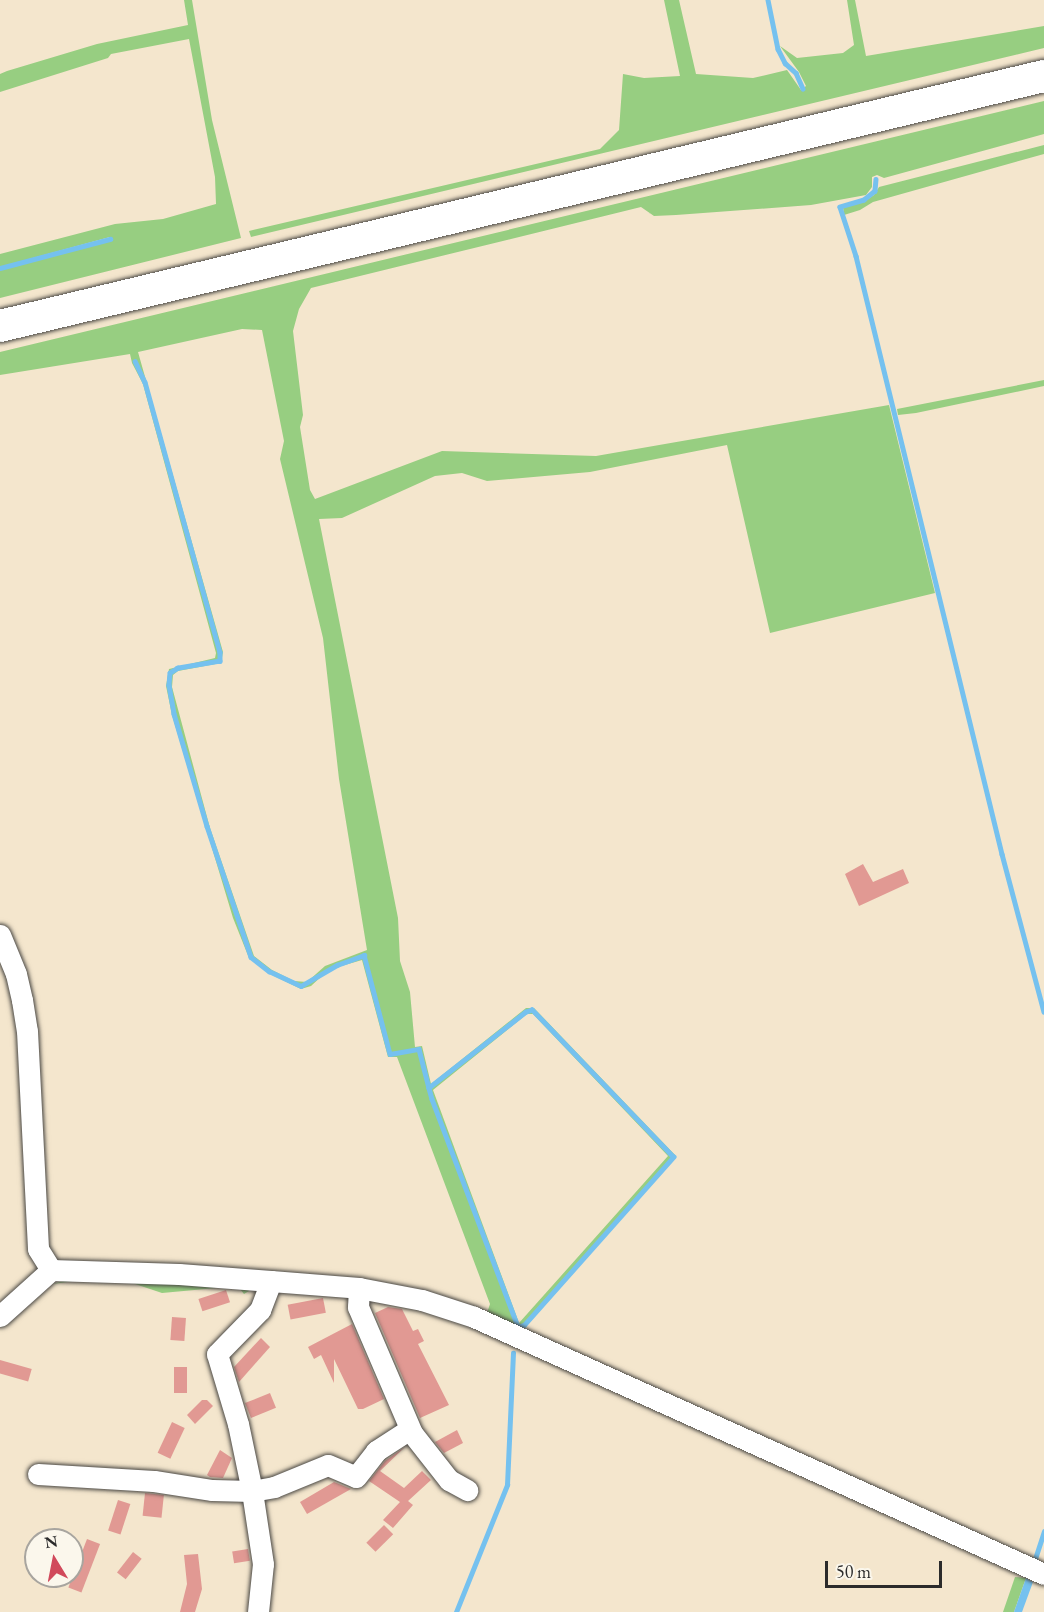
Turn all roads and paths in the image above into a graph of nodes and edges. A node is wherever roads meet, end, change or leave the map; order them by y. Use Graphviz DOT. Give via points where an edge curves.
graph roads {
  1 [pos="1044,76"];
  2 [pos="0,326"];
  3 [pos="0,935"];
  4 [pos="51,1270"];
  5 [pos="271,1281"];
  6 [pos="359,1288"];
  7 [pos="0,1316"];
  8 [pos="410,1429"];
  9 [pos="38,1474"];
  10 [pos="467,1490"];
  11 [pos="252,1491"];
  12 [pos="1044,1574"];
  13 [pos="258,1612"];
  1 -- 2 [label="highway"];
  3 -- 4 [label="street" via="16,974 24,1010 38,1249"];
  4 -- 5 [label="street"];
  4 -- 7 [label="street"];
  5 -- 6 [label="street"];
  5 -- 11 [label="street" via="260,1310 217,1354 238,1424"];
  6 -- 8 [label="street" via="358,1307"];
  6 -- 12 [label="street" via="422,1300 474,1317"];
  8 -- 10 [label="street" via="449,1480"];
  8 -- 11 [label="street" via="376,1451 356,1477 328,1465 274,1487"];
  9 -- 11 [label="street"];
  11 -- 13 [label="street" via="263,1564"];
}
